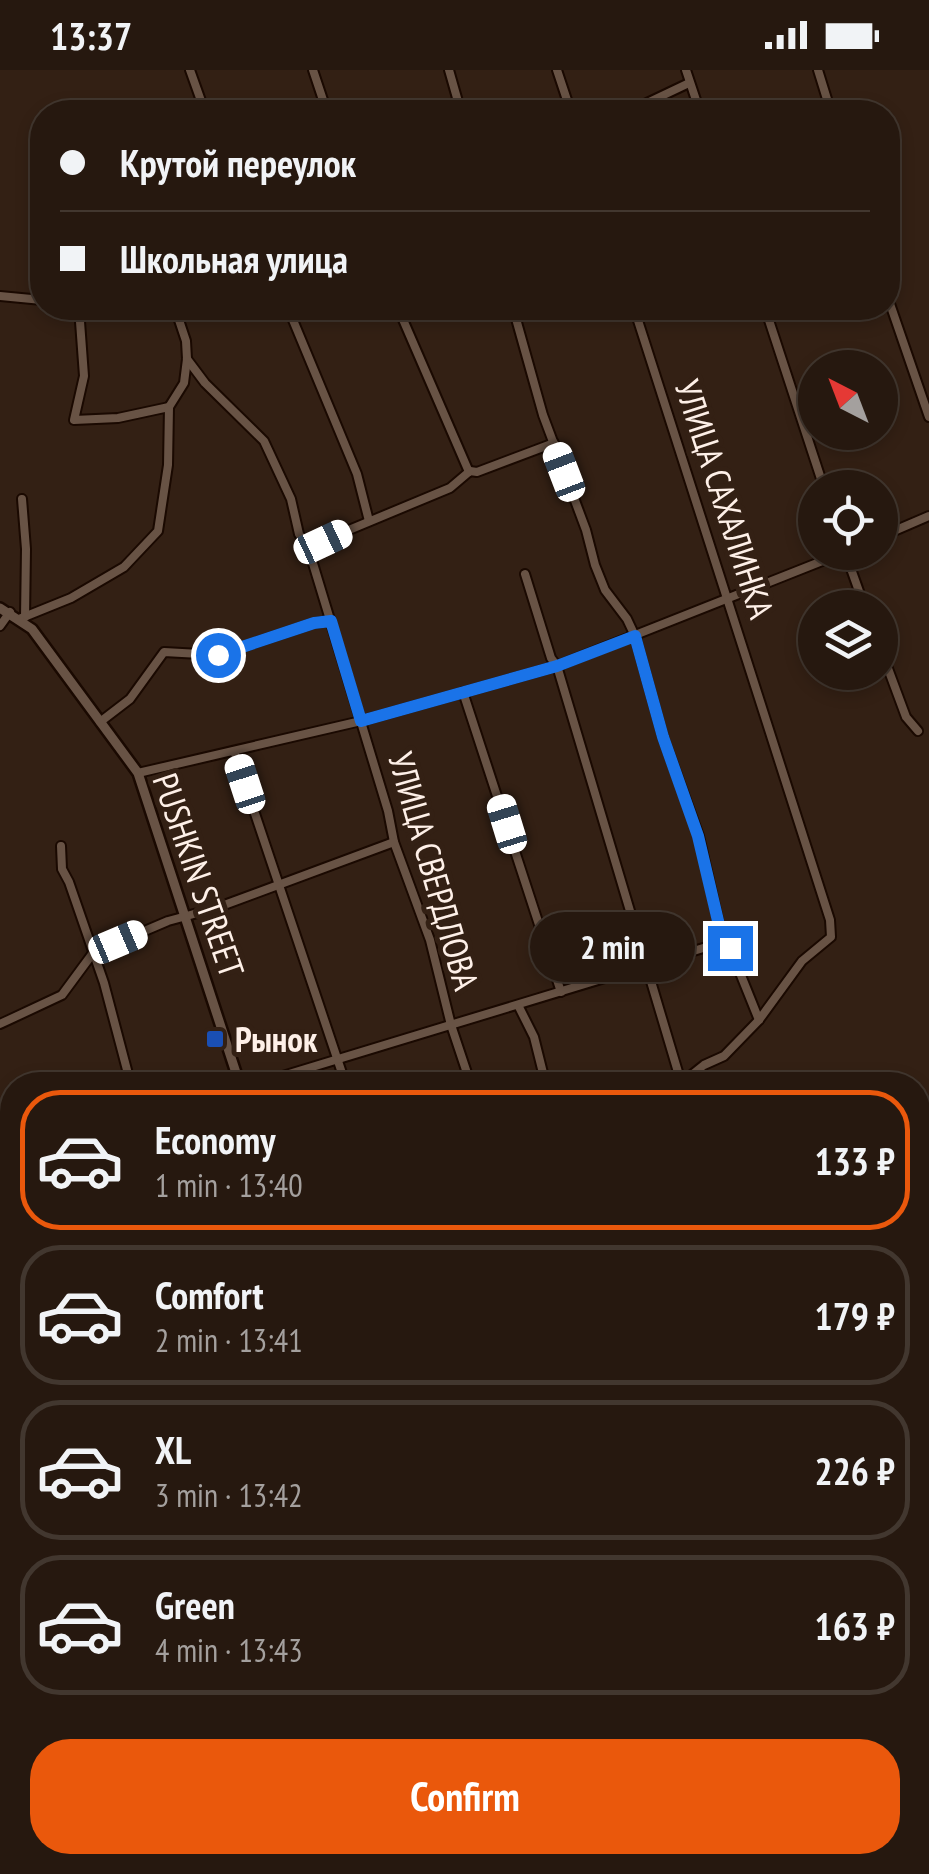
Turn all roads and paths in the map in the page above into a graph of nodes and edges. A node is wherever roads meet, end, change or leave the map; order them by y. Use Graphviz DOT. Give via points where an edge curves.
graph roads {
  1 [pos="190,70"];
  2 [pos="313,70"];
  3 [pos="449,70"];
  4 [pos="557,70"];
  5 [pos="686,70"];
  6 [pos="818,70"];
  7 [pos="689,84"];
  8 [pos="201,100"];
  9 [pos="323,100"];
  10 [pos="458,100"];
  11 [pos="566,100"];
  12 [pos="654,100"];
  13 [pos="695,100"];
  14 [pos="827,100"];
  15 [pos="0,296"];
  16 [pos="30,299"];
  17 [pos="81,320"];
  18 [pos="179,320"];
  19 [pos="293,320"];
  20 [pos="403,320"];
  21 [pos="517,320"];
  22 [pos="638,320"];
  23 [pos="769,320"];
  24 [pos="896,320"];
  25 [pos="187,359"];
  26 [pos="169,407"];
  27 [pos="929,417"];
  28 [pos="554,442"];
  29 [pos="818,470"];
  30 [pos="469,472"];
  31 [pos="22,498"];
  32 [pos="929,516"];
  33 [pos="370,521"];
  34 [pos="898,529"];
  35 [pos="308,547"];
  36 [pos="802,570"];
  37 [pos="526,574"];
  38 [pos="728,601"];
  39 [pos="5,610"];
  40 [pos="22,618"];
  41 [pos="331,621"];
  42 [pos="0,626"];
  43 [pos="635,636"];
  44 [pos="557,666"];
  45 [pos="896,690"];
  46 [pos="463,692"];
  47 [pos="361,721"];
  48 [pos="100,722"];
  49 [pos="918,732"];
  50 [pos="234,751"];
  51 [pos="138,774"];
  52 [pos="394,842"];
  53 [pos="61,846"];
  54 [pos="278,884"];
  55 [pos="186,918"];
  56 [pos="723,942"];
  57 [pos="93,952"];
  58 [pos="644,966"];
  59 [pos="561,992"];
  60 [pos="518,1004"];
  61 [pos="760,1020"];
  62 [pos="0,1024"];
  63 [pos="451,1025"];
  64 [pos="337,1060"];
  65 [pos="127,1072"];
  66 [pos="236,1072"];
  67 [pos="297,1072"];
  68 [pos="341,1072"];
  69 [pos="467,1072"];
  70 [pos="543,1072"];
  71 [pos="677,1072"];
  72 [pos="698,1072"];
  1 -- 8 [label="street"];
  2 -- 9 [label="street"];
  3 -- 10 [label="street"];
  4 -- 11 [label="street"];
  5 -- 7 [label="street"];
  6 -- 14 [label="street"];
  7 -- 12 [label="street"];
  7 -- 13 [label="street"];
  15 -- 16 [label="street"];
  17 -- 26 [label="street" via="84,376 74,420"];
  18 -- 25 [label="street"];
  19 -- 33 [label="street" via="358,474"];
  20 -- 30 [label="street"];
  21 -- 28 [label="street"];
  22 -- 38 [label="street, УЛИЦА САХАЛИНКА"];
  23 -- 29 [label="street"];
  24 -- 27 [label="street"];
  25 -- 26 [label="street" via="184,384"];
  25 -- 35 [label="street, УЛИЦА СВЕРДЛОВА" via="264,440"];
  26 -- 40 [label="street" via="158,530 124,567"];
  28 -- 30 [label="street"];
  28 -- 43 [label="street" via="605,590"];
  30 -- 33 [label="street" via="450,488"];
  31 -- 40 [label="street"];
  32 -- 34 [label="street"];
  33 -- 35 [label="street"];
  35 -- 41 [label="street, УЛИЦА СВЕРДЛОВА"];
  36 -- 38 [label="street"];
  37 -- 44 [label="street"];
  38 -- 43 [label="street"];
  38 -- 61 [label="street, УЛИЦА САХАЛИНКА" via="832,937 802,960"];
  39 -- 40 [label="street, PUSHKIN STREET"];
  39 -- 42 [label="street"];
  40 -- 48 [label="street, PUSHKIN STREET"];
  41 -- 47 [label="street, УЛИЦА СВЕРДЛОВА"];
  41 -- 48 [label="street" via="218,655 164,652 130,699"];
  43 -- 44 [label="street"];
  43 -- 56 [label="street" via="698,836"];
  44 -- 46 [label="street"];
  44 -- 58 [label="street"];
  45 -- 49 [label="street"];
  46 -- 47 [label="street"];
  46 -- 59 [label="street"];
  47 -- 50 [label="street"];
  47 -- 52 [label="street, УЛИЦА СВЕРДЛОВА"];
  48 -- 51 [label="street, PUSHKIN STREET"];
  50 -- 51 [label="street"];
  50 -- 54 [label="street"];
  51 -- 55 [label="street, PUSHKIN STREET"];
  52 -- 54 [label="street"];
  52 -- 63 [label="street, УЛИЦА СВЕРДЛОВА" via="430,940"];
  53 -- 57 [label="street" via="62,869"];
  54 -- 55 [label="street"];
  54 -- 64 [label="street"];
  55 -- 57 [label="street"];
  55 -- 66 [label="street, PUSHKIN STREET"];
  56 -- 58 [label="street"];
  56 -- 61 [label="street"];
  57 -- 62 [label="street" via="62,995"];
  57 -- 65 [label="street"];
  58 -- 59 [label="street"];
  58 -- 71 [label="street"];
  59 -- 60 [label="street"];
  60 -- 63 [label="street"];
  60 -- 70 [label="street"];
  61 -- 72 [label="street"];
  63 -- 64 [label="street"];
  63 -- 69 [label="street, УЛИЦА СВЕРДЛОВА"];
  64 -- 67 [label="street"];
  64 -- 68 [label="street"];
}
